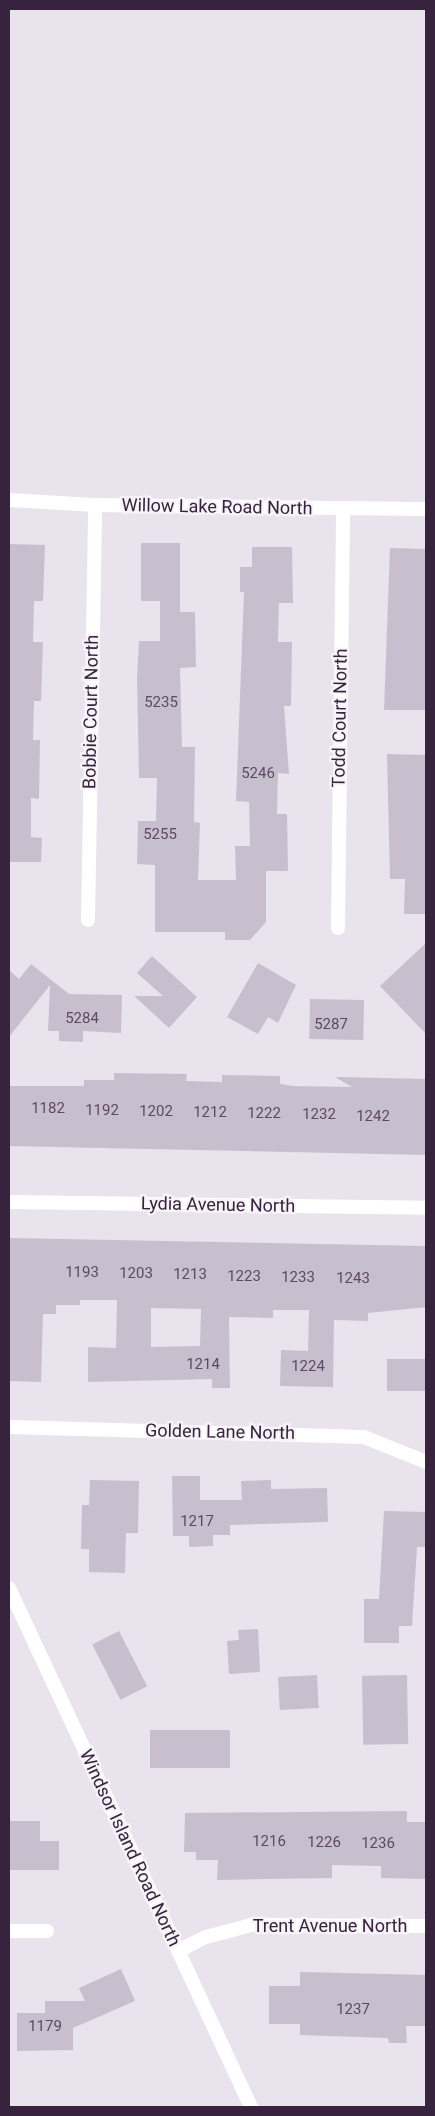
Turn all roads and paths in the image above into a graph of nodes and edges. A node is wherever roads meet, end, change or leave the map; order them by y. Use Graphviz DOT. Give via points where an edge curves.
graph roads {
  1 [pos="9,500"];
  2 [pos="95,505"];
  3 [pos="343,508"];
  4 [pos="426,509"];
  5 [pos="88,920"];
  6 [pos="338,928"];
  7 [pos="9,1202"];
  8 [pos="426,1208"];
  9 [pos="9,1427"];
  10 [pos="426,1462"];
  11 [pos="9,1588"];
  12 [pos="426,1926"];
  13 [pos="9,1931"];
  14 [pos="47,1931"];
  15 [pos="178,1951"];
  16 [pos="251,2107"];
  1 -- 2 [label="street, Willow Lake Road North"];
  2 -- 3 [label="street, Willow Lake Road North"];
  2 -- 5 [label="street, Bobbie Court North"];
  3 -- 4 [label="street, Willow Lake Road North"];
  3 -- 6 [label="street, Todd Court North"];
  7 -- 8 [label="street, Lydia Avenue North"];
  9 -- 10 [label="street, Golden Lane North" via="355,1436"];
  11 -- 15 [label="street, Windsor Island Road North"];
  12 -- 15 [label="street, Trent Avenue North" via="251,1925 206,1937"];
  13 -- 14 [label="street"];
  15 -- 16 [label="street, Windsor Island Road North"];
}
